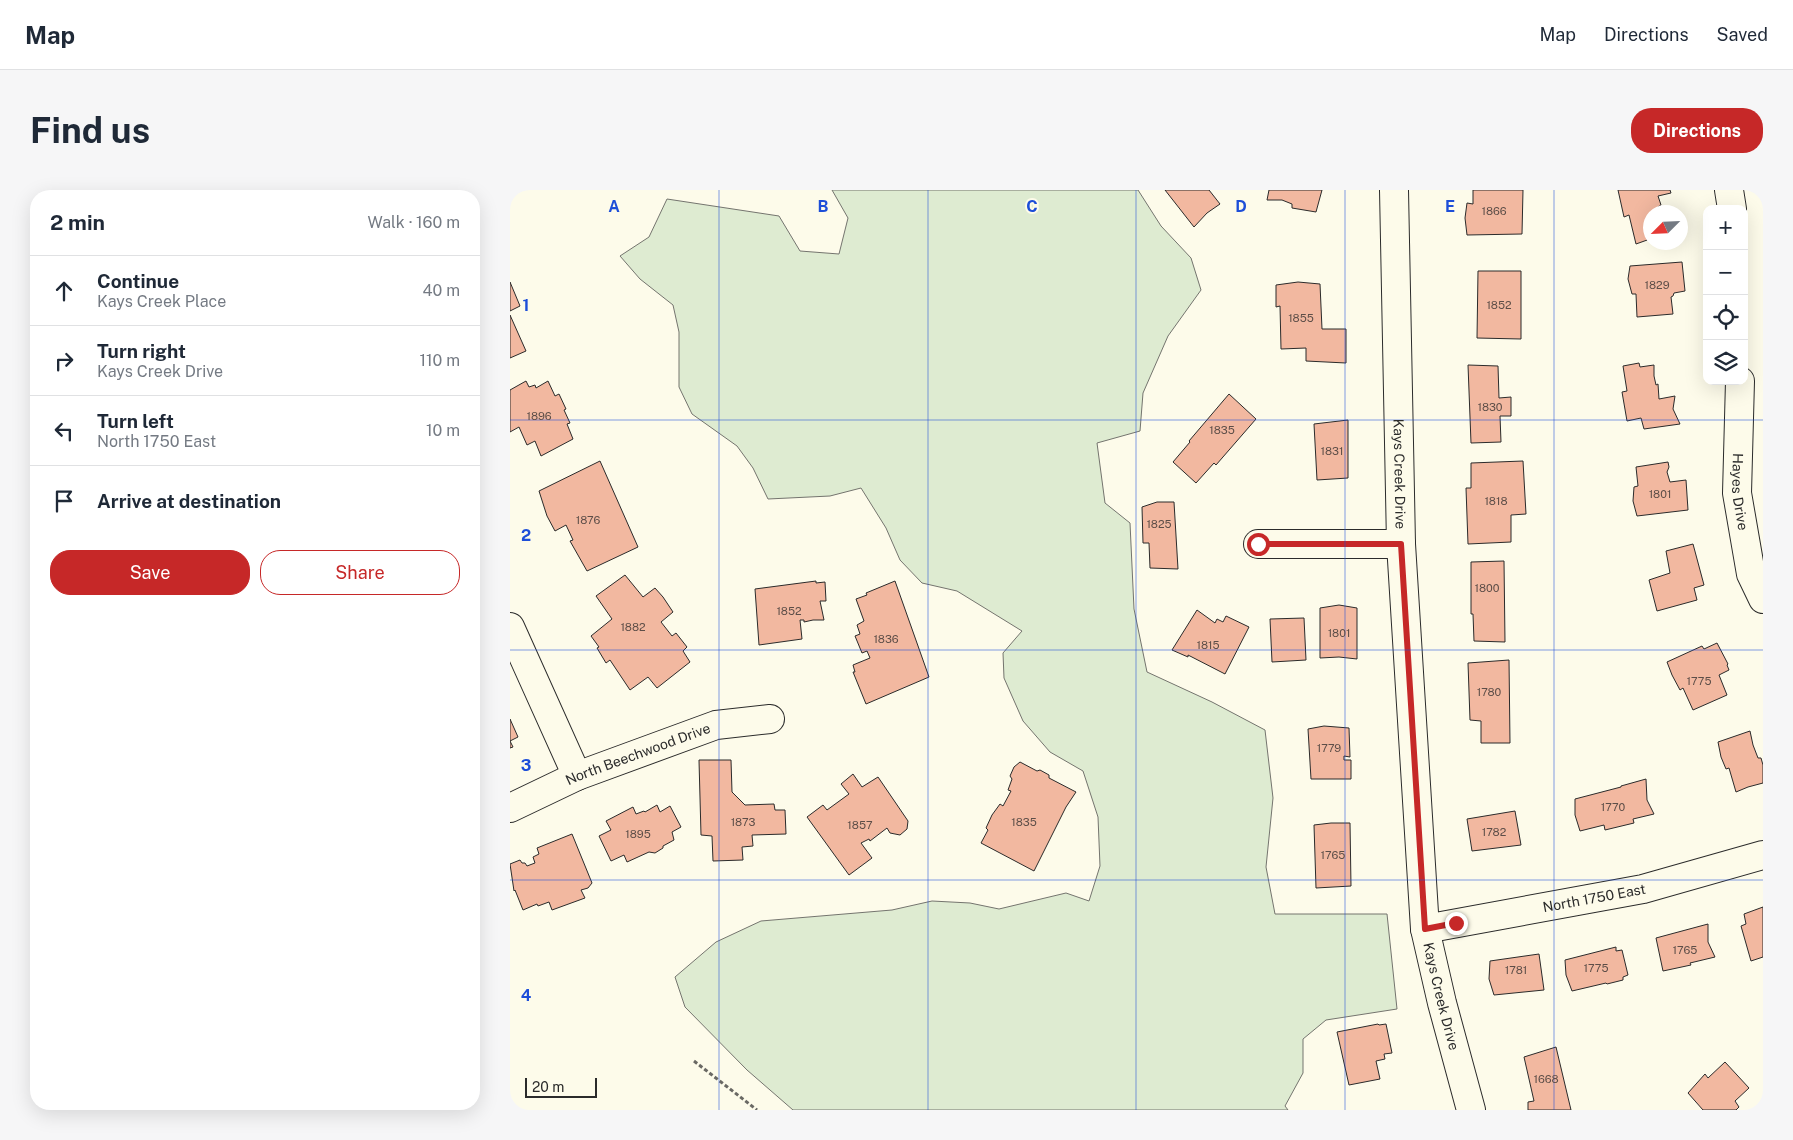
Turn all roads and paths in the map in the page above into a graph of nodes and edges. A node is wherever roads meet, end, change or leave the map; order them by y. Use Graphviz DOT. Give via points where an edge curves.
graph roads {
  1 [pos="1394,190"];
  2 [pos="1729,190"];
  3 [pos="1731,205"];
  4 [pos="1740,385"];
  5 [pos="1258,544"];
  6 [pos="1401,544"];
  7 [pos="1763,599"];
  8 [pos="510,627"];
  9 [pos="770,719"];
  10 [pos="577,776"];
  11 [pos="510,808"];
  12 [pos="1763,855"];
  13 [pos="1425,929"];
  14 [pos="694,1061"];
  15 [pos="757,1110"];
  16 [pos="1471,1110"];
  1 -- 6 [label="street, Kays Creek Drive"];
  2 -- 3 [label="street"];
  4 -- 7 [label="street, Hayes Drive" via="1737,493 1751,574"];
  5 -- 6 [label="street"];
  6 -- 13 [label="street, Kays Creek Drive"];
  8 -- 10 [label="street"];
  9 -- 10 [label="street, North Beechwood Drive" via="716,725"];
  10 -- 11 [label="street, North Beechwood Drive"];
  12 -- 13 [label="street, North 1750 East" via="1643,888"];
  13 -- 16 [label="street, Kays Creek Drive"];
  14 -- 15 [label="path"];
}
